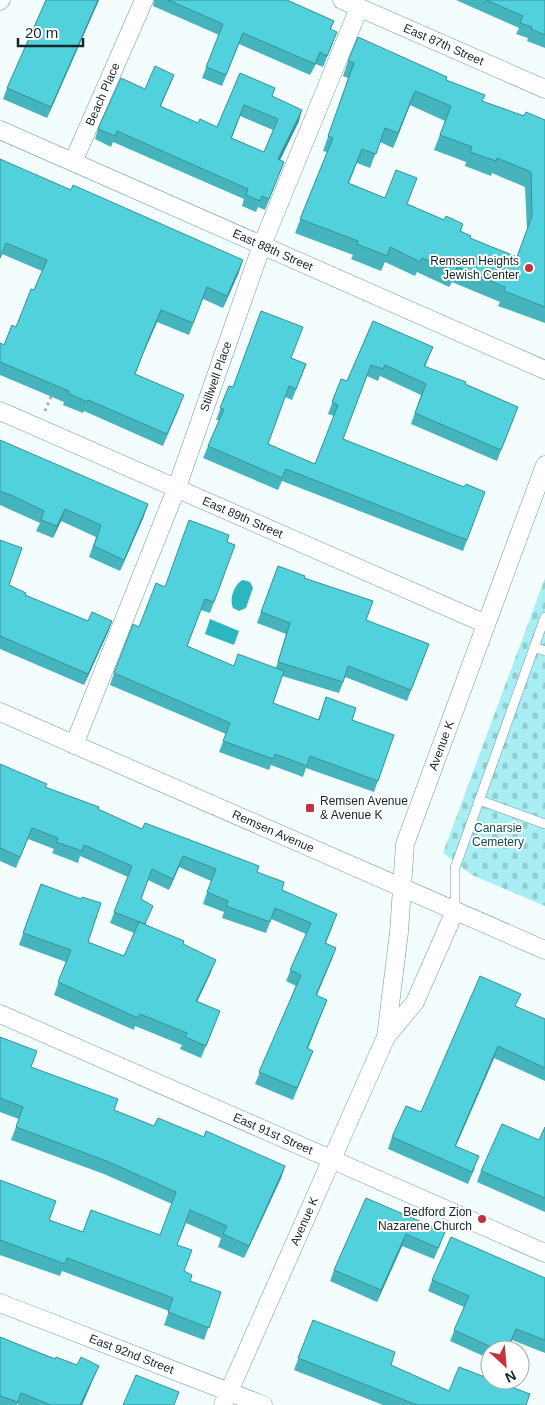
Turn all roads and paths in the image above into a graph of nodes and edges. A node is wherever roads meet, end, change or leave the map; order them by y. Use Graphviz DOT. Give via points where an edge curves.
graph roads {
  1 [pos="144,0"];
  2 [pos="342,0"];
  3 [pos="359,8"];
  4 [pos="545,89"];
  5 [pos="0,130"];
  6 [pos="73,162"];
  7 [pos="262,245"];
  8 [pos="545,370"];
  9 [pos="54,388"];
  10 [pos="0,411"];
  11 [pos="38,427"];
  12 [pos="545,465"];
  13 [pos="177,487"];
  14 [pos="545,617"];
  15 [pos="486,624"];
  16 [pos="534,647"];
  17 [pos="545,652"];
  18 [pos="0,712"];
  19 [pos="74,744"];
  20 [pos="479,800"];
  21 [pos="545,824"];
  22 [pos="402,888"];
  23 [pos="455,911"];
  24 [pos="545,950"];
  25 [pos="0,1014"];
  26 [pos="386,1037"];
  27 [pos="331,1159"];
  28 [pos="545,1254"];
  29 [pos="0,1303"];
  30 [pos="226,1398"];
  31 [pos="263,1405"];
  1 -- 6 [label="street, Beach Place"];
  2 -- 3 [label="street, East 87th Street"];
  3 -- 4 [label="street, East 87th Street"];
  3 -- 7 [label="street, Stillwell Place"];
  5 -- 6 [label="street, East 88th Street"];
  6 -- 7 [label="street, East 88th Street"];
  7 -- 8 [label="street, East 88th Street"];
  7 -- 13 [label="street, Stillwell Place"];
  9 -- 11 [label="path"];
  10 -- 11 [label="street, East 89th Street"];
  11 -- 13 [label="street, East 89th Street"];
  12 -- 15 [label="street, Avenue K"];
  13 -- 15 [label="street, East 89th Street"];
  13 -- 19 [label="street, Stillwell Place"];
  14 -- 16 [label="lane"];
  15 -- 22 [label="street, Avenue K" via="406,844"];
  16 -- 17 [label="lane"];
  16 -- 20 [label="lane"];
  18 -- 19 [label="street, Remsen Avenue"];
  19 -- 22 [label="street, Remsen Avenue"];
  20 -- 21 [label="lane"];
  20 -- 23 [label="lane" via="455,868"];
  22 -- 23 [label="street, Remsen Avenue"];
  22 -- 26 [label="street, Avenue K"];
  23 -- 24 [label="street, Remsen Avenue"];
  23 -- 26 [label="street, Avenue K" via="415,1002"];
  25 -- 27 [label="street, East 91st Street"];
  26 -- 27 [label="street, Avenue K"];
  27 -- 28 [label="street, East 91st Street"];
  27 -- 30 [label="street, Avenue K"];
  29 -- 30 [label="street, East 92nd Street"];
  30 -- 31 [label="street, East 92nd Street"];
}
